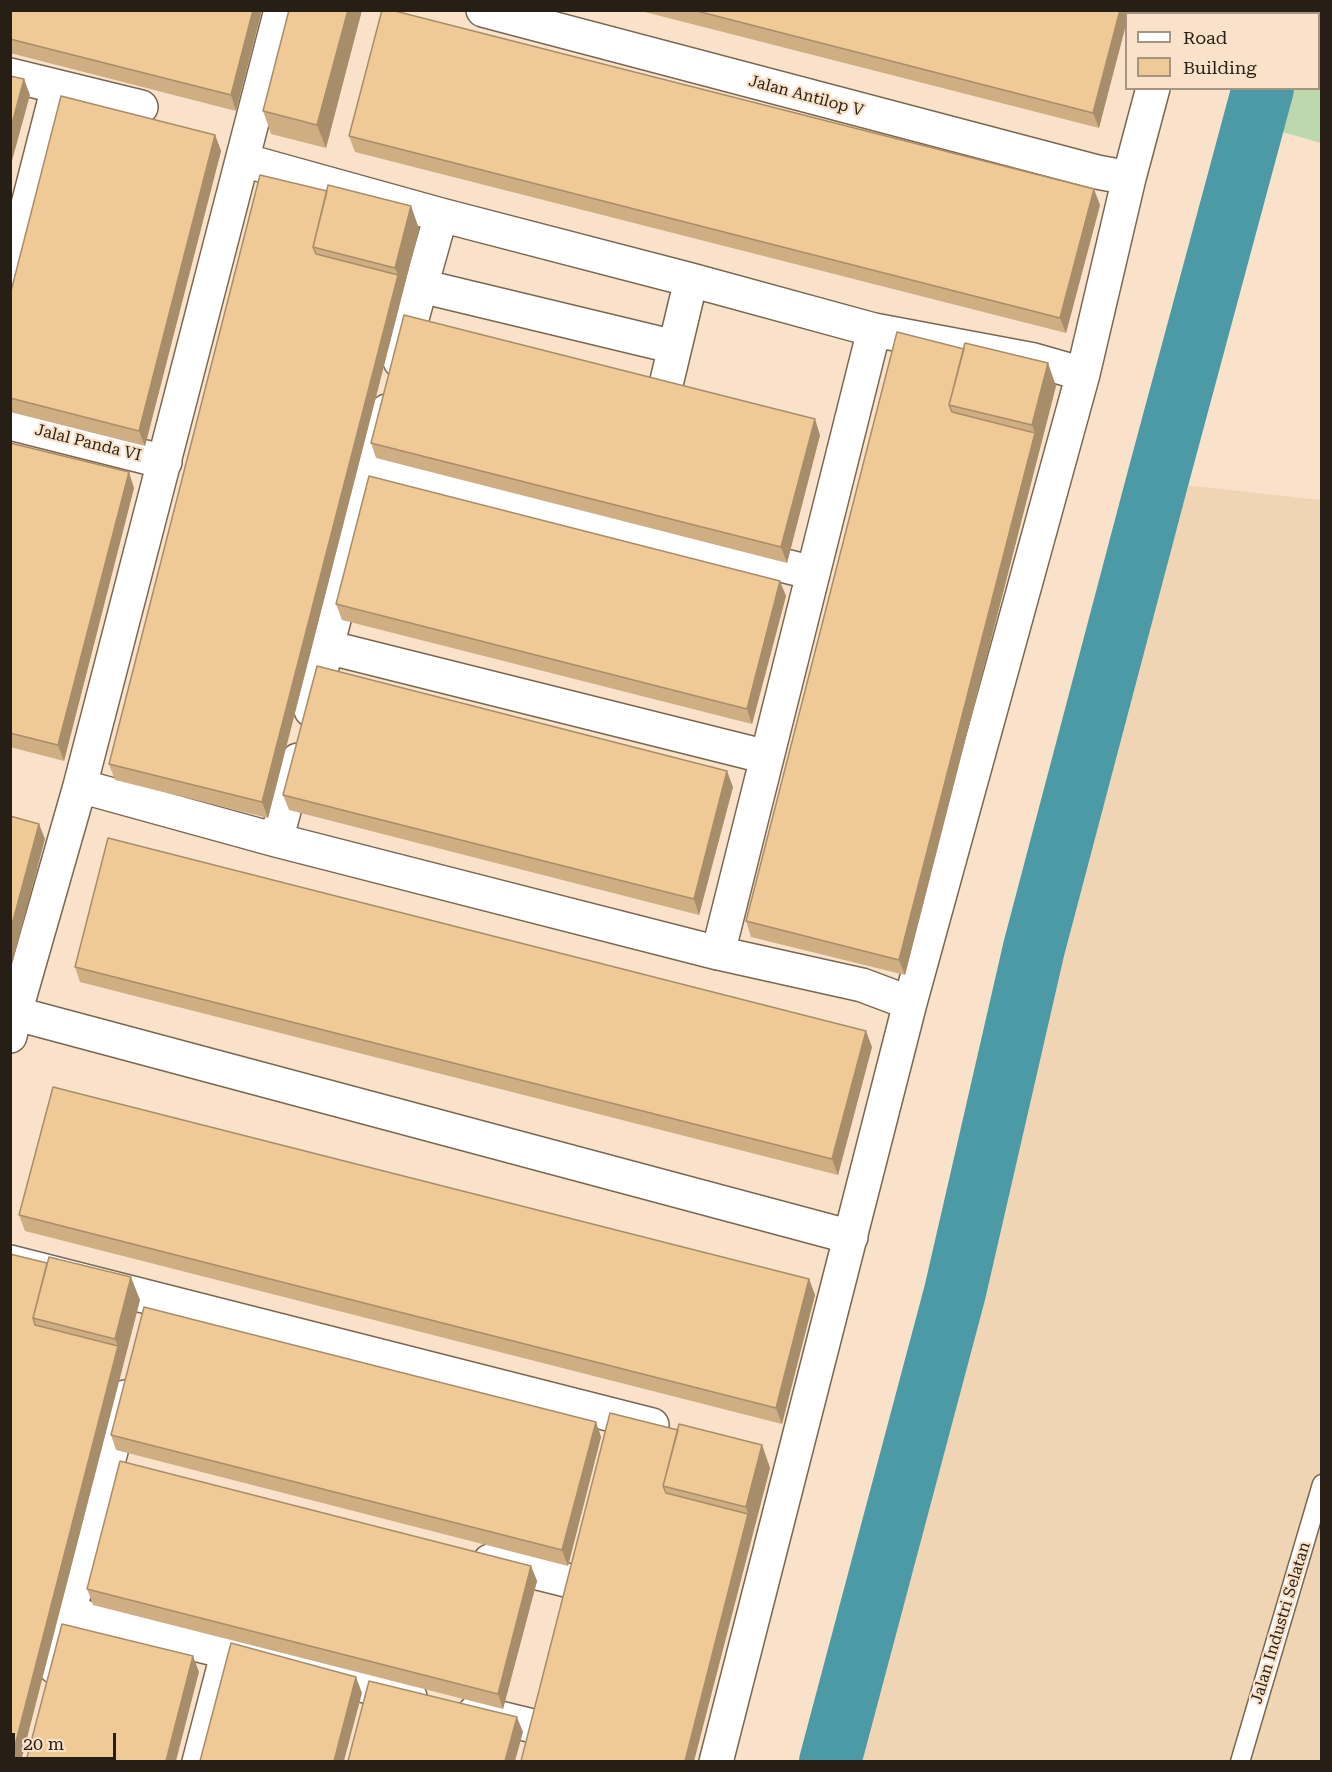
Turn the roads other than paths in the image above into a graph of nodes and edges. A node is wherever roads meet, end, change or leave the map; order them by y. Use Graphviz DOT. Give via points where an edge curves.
graph roads {
  1 [pos="281,10"];
  2 [pos="483,10"];
  3 [pos="10,75"];
  4 [pos="58,87"];
  5 [pos="1152,90"];
  6 [pos="141,107"];
  7 [pos="243,160"];
  8 [pos="1129,178"];
  9 [pos="441,215"];
  10 [pos="15,237"];
  11 [pos="10,276"];
  12 [pos="691,280"];
  13 [pos="421,286"];
  14 [pos="874,330"];
  15 [pos="675,347"];
  16 [pos="1083,374"];
  17 [pos="664,393"];
  18 [pos="10,423"];
  19 [pos="165,462"];
  20 [pos="373,462"];
  21 [pos="813,573"];
  22 [pos="327,647"];
  23 [pos="767,757"];
  24 [pos="80,786"];
  25 [pos="276,840"];
  26 [pos="718,953"];
  27 [pos="910,1003"];
  28 [pos="12,1020"];
  29 [pos="851,1237"];
  30 [pos="10,1262"];
  31 [pos="151,1298"];
  32 [pos="142,1331"];
  33 [pos="134,1364"];
  34 [pos="613,1415"];
  35 [pos="682,1432"];
  36 [pos="605,1448"];
  37 [pos="760,1452"];
  38 [pos="794,1460"];
  39 [pos="107,1463"];
  40 [pos="142,1472"];
  41 [pos="1321,1491"];
  42 [pos="578,1548"];
  43 [pos="465,1555"];
  44 [pos="68,1613"];
  45 [pos="228,1652"];
  46 [pos="372,1688"];
  47 [pos="48,1693"];
  48 [pos="542,1693"];
  49 [pos="364,1720"];
  50 [pos="199,1761"];
  51 [pos="716,1761"];
  52 [pos="1240,1761"];
  1 -- 7 [label="street"];
  2 -- 8 [label="street, Jalan Antilop V"];
  3 -- 4 [label="street"];
  4 -- 6 [label="street"];
  4 -- 10 [label="street"];
  5 -- 8 [label="street"];
  7 -- 9 [label="street"];
  7 -- 19 [label="street"];
  8 -- 16 [label="street"];
  9 -- 12 [label="street"];
  9 -- 13 [label="street"];
  10 -- 11 [label="street"];
  12 -- 14 [label="street"];
  12 -- 15 [label="street"];
  13 -- 15 [label="street"];
  13 -- 20 [label="street"];
  14 -- 16 [label="street" via="1034,360"];
  14 -- 21 [label="street"];
  15 -- 17 [label="street"];
  16 -- 27 [label="street"];
  18 -- 19 [label="street, Jalal Panda VI"];
  19 -- 24 [label="street"];
  20 -- 21 [label="street"];
  20 -- 22 [label="street"];
  21 -- 23 [label="street"];
  22 -- 23 [label="street"];
  22 -- 25 [label="street"];
  23 -- 26 [label="street"];
  24 -- 25 [label="street"];
  24 -- 28 [label="street"];
  25 -- 26 [label="street"];
  26 -- 27 [label="street" via="862,985"];
  27 -- 29 [label="street"];
  28 -- 29 [label="street"];
  29 -- 38 [label="street"];
  30 -- 31 [label="street"];
  31 -- 32 [label="street"];
  31 -- 34 [label="street"];
  33 -- 39 [label="street"];
  34 -- 35 [label="street"];
  34 -- 36 [label="street"];
  37 -- 38 [label="street"];
  38 -- 51 [label="street"];
  39 -- 40 [label="street"];
  39 -- 44 [label="street"];
  41 -- 52 [label="lane, Jalan Industri Selatan"];
  42 -- 43 [label="street" via="567,1593"];
  44 -- 45 [label="street"];
  44 -- 47 [label="street"];
  45 -- 46 [label="street"];
  45 -- 50 [label="street"];
  46 -- 48 [label="street" via="530,1739"];
  46 -- 49 [label="street"];
}
